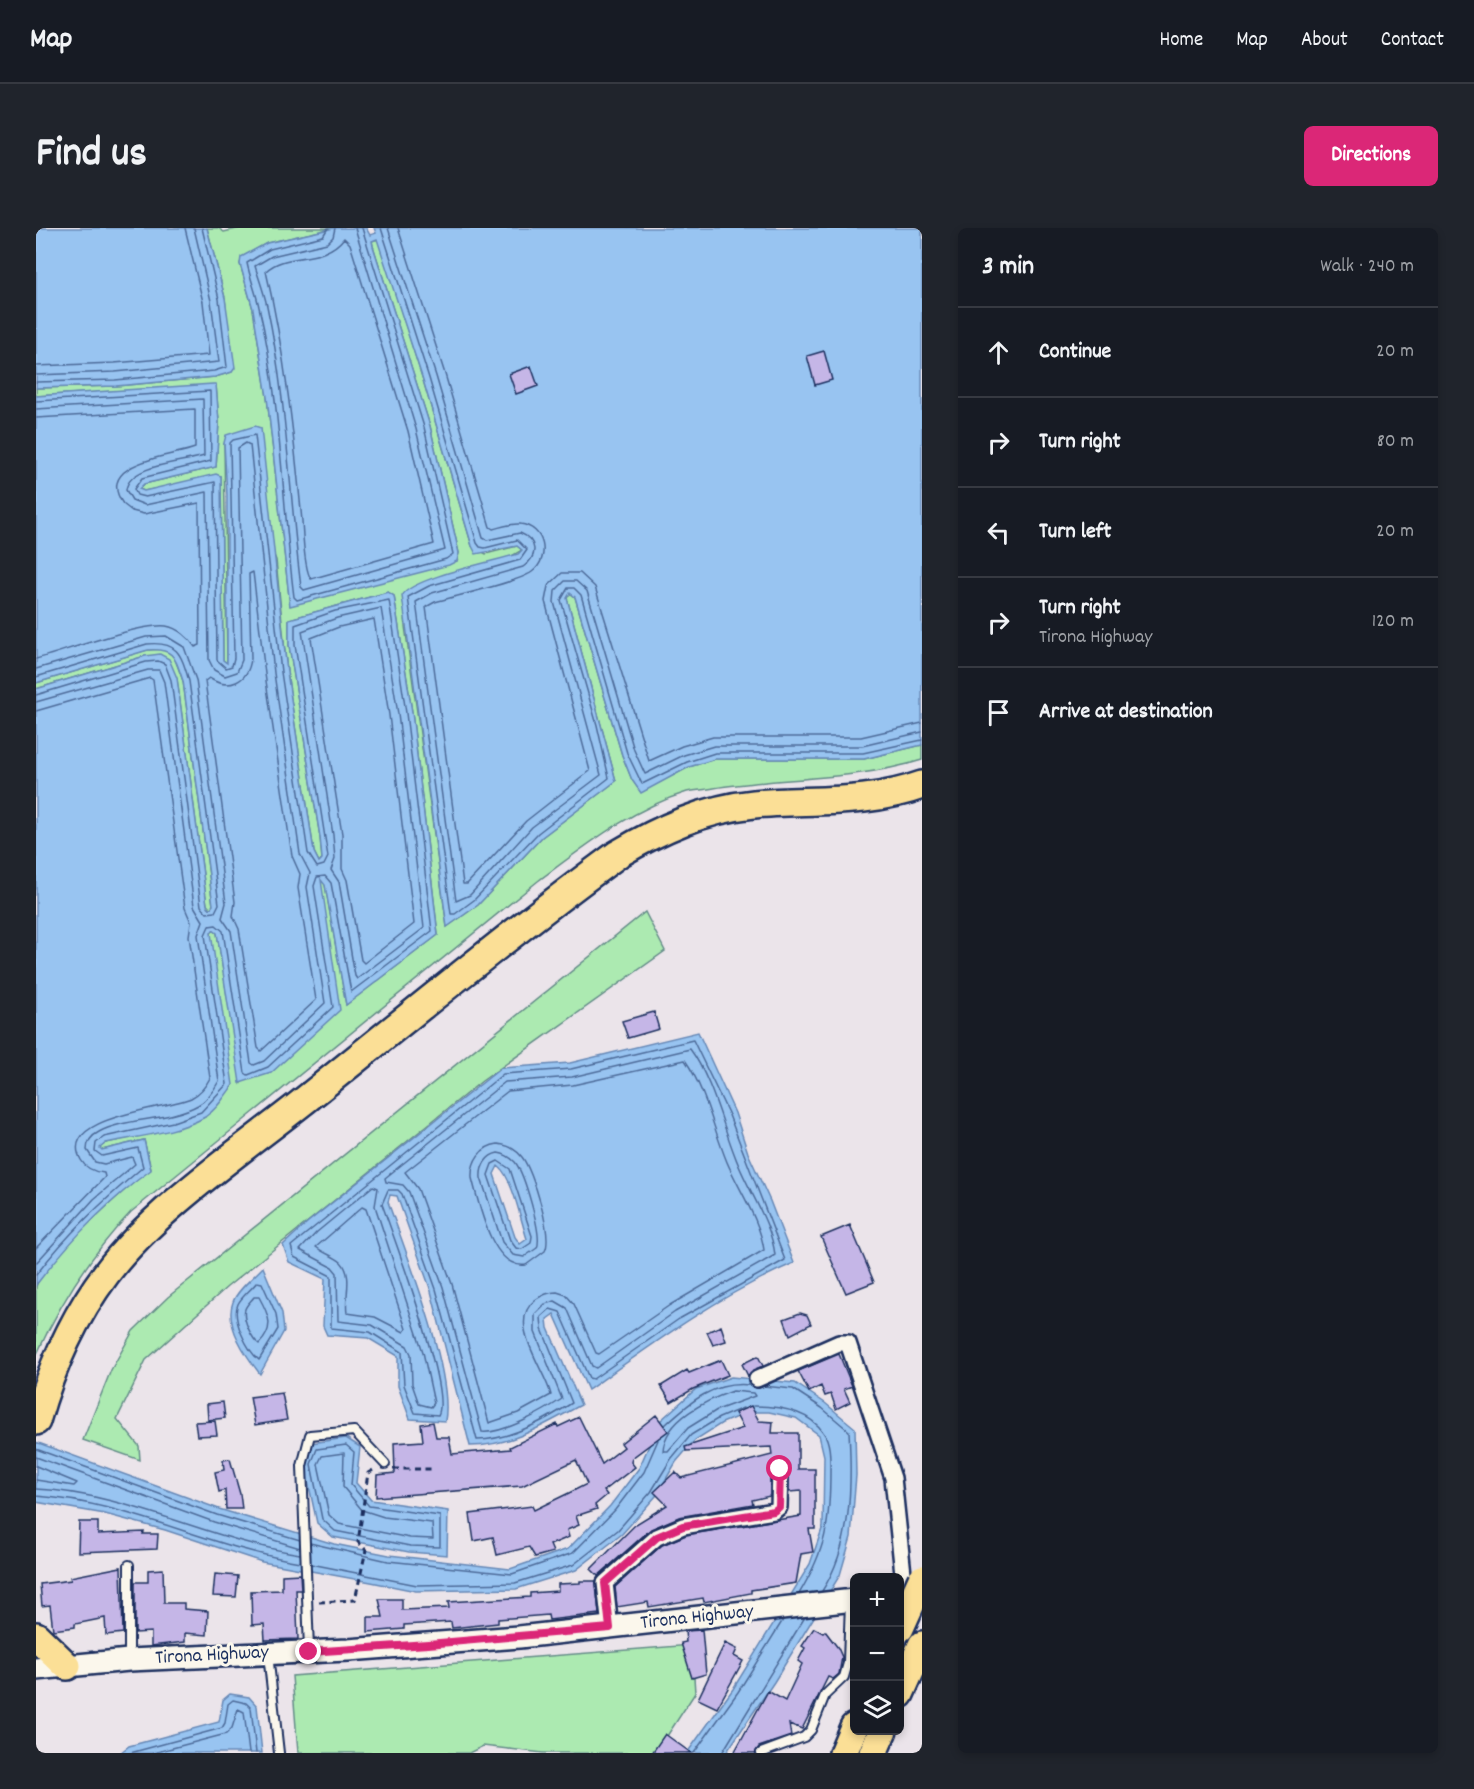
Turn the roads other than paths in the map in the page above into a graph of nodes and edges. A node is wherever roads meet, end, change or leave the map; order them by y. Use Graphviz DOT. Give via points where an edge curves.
graph roads {
  1 [pos="922,785"];
  2 [pos="757,1379"];
  3 [pos="36,1421"];
  4 [pos="385,1464"];
  5 [pos="780,1469"];
  6 [pos="129,1565"];
  7 [pos="912,1589"];
  8 [pos="849,1600"];
  9 [pos="900,1627"];
  10 [pos="610,1628"];
  11 [pos="36,1636"];
  12 [pos="922,1645"];
  13 [pos="309,1652"];
  14 [pos="268,1653"];
  15 [pos="129,1660"];
  16 [pos="67,1666"];
  17 [pos="36,1669"];
  18 [pos="904,1685"];
  19 [pos="851,1735"];
  20 [pos="881,1735"];
  21 [pos="279,1753"];
  22 [pos="761,1753"];
  23 [pos="843,1753"];
  24 [pos="873,1753"];
  1 -- 3 [label="highway" via="871,798 752,804 708,812 618,854 225,1164 127,1248 89,1299 65,1341"];
  2 -- 7 [label="street" via="839,1343 848,1343 852,1348 893,1478"];
  4 -- 13 [label="lane" via="354,1431 310,1435 302,1466"];
  5 -- 10 [label="street" via="779,1507 774,1511 683,1526 657,1537 605,1583"];
  6 -- 15 [label="lane"];
  7 -- 9 [label="highway, bridge"];
  8 -- 10 [label="main road, Tirona Highway"];
  8 -- 22 [label="lane" via="848,1663 844,1677 825,1695 804,1737"];
  10 -- 13 [label="main road, Tirona Highway"];
  11 -- 16 [label="highway"];
  12 -- 18 [label="highway"];
  13 -- 14 [label="main road, Tirona Highway"];
  14 -- 15 [label="main road, Tirona Highway"];
  14 -- 21 [label="lane"];
  15 -- 16 [label="main road, Tirona Highway"];
  16 -- 17 [label="main road, Tirona Highway"];
  19 -- 23 [label="highway"];
  20 -- 24 [label="highway"];
}
